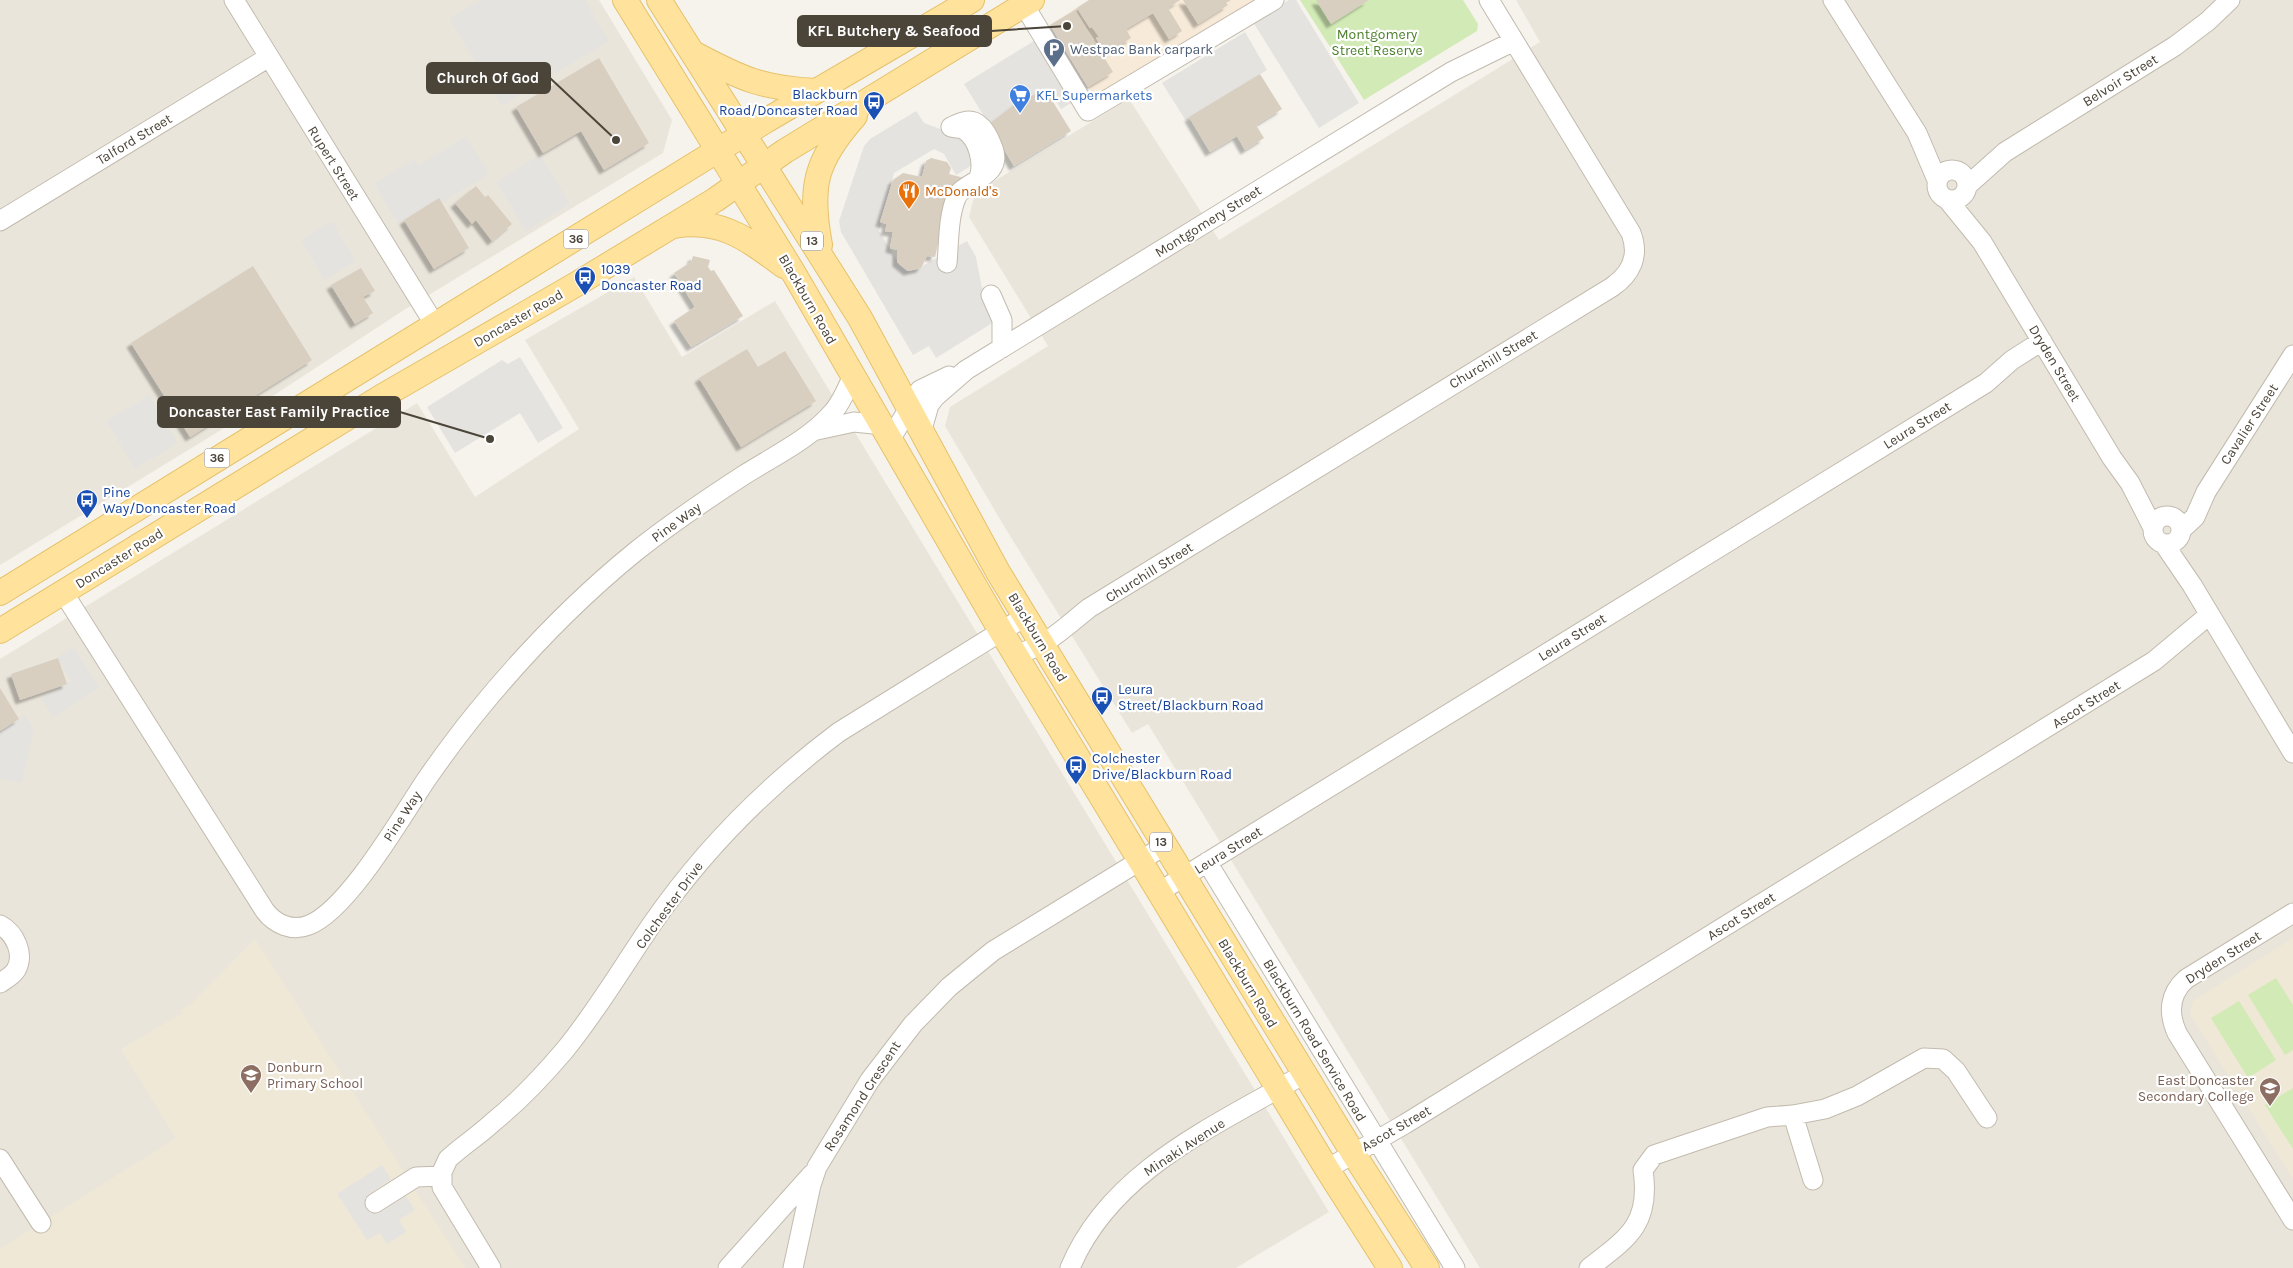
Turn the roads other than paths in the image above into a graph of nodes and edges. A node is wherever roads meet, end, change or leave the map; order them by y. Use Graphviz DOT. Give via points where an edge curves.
graph roads {
  1 [pos="234,0"];
  2 [pos="624,0"];
  3 [pos="659,0"];
  4 [pos="972,0"];
  5 [pos="1274,0"];
  6 [pos="1489,0"];
  7 [pos="1834,0"];
  8 [pos="2230,0"];
  9 [pos="1028,2"];
  10 [pos="1510,35"];
  11 [pos="694,53"];
  12 [pos="269,57"];
  13 [pos="816,91"];
  14 [pos="869,99"];
  15 [pos="951,127"];
  16 [pos="1917,133"];
  17 [pos="744,134"];
  18 [pos="717,151"];
  19 [pos="764,164"];
  20 [pos="1961,179"];
  21 [pos="1937,180"];
  22 [pos="738,184"];
  23 [pos="1947,199"];
  24 [pos="0,221"];
  25 [pos="672,226"];
  26 [pos="1982,242"];
  27 [pos="822,257"];
  28 [pos="947,263"];
  29 [pos="793,272"];
  30 [pos="991,295"];
  31 [pos="435,325"];
  32 [pos="2045,347"];
  33 [pos="1002,348"];
  34 [pos="2293,355"];
  35 [pos="966,370"];
  36 [pos="853,376"];
  37 [pos="910,407"];
  38 [pos="922,429"];
  39 [pos="816,430"];
  40 [pos="887,431"];
  41 [pos="2170,524"];
  42 [pos="2164,544"];
  43 [pos="2192,585"];
  44 [pos="0,592"];
  45 [pos="63,592"];
  46 [pos="2214,622"];
  47 [pos="0,631"];
  48 [pos="1001,631"];
  49 [pos="1035,631"];
  50 [pos="1015,654"];
  51 [pos="2293,753"];
  52 [pos="1164,846"];
  53 [pos="1139,860"];
  54 [pos="1207,862"];
  55 [pos="1183,877"];
  56 [pos="1159,892"];
  57 [pos="2293,913"];
  58 [pos="0,925"];
  59 [pos="0,983"];
  60 [pos="1304,1074"];
  61 [pos="1279,1089"];
  62 [pos="1794,1115"];
  63 [pos="1987,1118"];
  64 [pos="1376,1140"];
  65 [pos="1353,1153"];
  66 [pos="0,1159"];
  67 [pos="816,1169"];
  68 [pos="1327,1169"];
  69 [pos="441,1176"];
  70 [pos="1813,1180"];
  71 [pos="376,1203"];
  72 [pos="2293,1220"];
  73 [pos="41,1223"];
  74 [pos="492,1268"];
  75 [pos="728,1268"];
  76 [pos="793,1268"];
  77 [pos="1070,1268"];
  78 [pos="1390,1268"];
  79 [pos="1426,1268"];
  80 [pos="1454,1268"];
  81 [pos="1589,1268"];
  1 -- 12 [label="street, Rupert Street"];
  2 -- 18 [label="main road, Blackburn Road / 13"];
  3 -- 11 [label="main road, Blackburn Road / 13"];
  4 -- 13 [label="main road, 36"];
  5 -- 9 [label="street" via="1088,111"];
  6 -- 10 [label="street, Churchill Street"];
  7 -- 16 [label="street, Dryden Street"];
  8 -- 20 [label="street, Belvoir Street" via="2175,46"];
  9 -- 14 [label="main road, Doncaster Road / 36"];
  10 -- 33 [label="street, Montgomery Street"];
  10 -- 49 [label="street, Churchill Street" via="1631,233 1635,254 1628,273 1612,287 1089,608"];
  11 -- 13 [label="main road" via="737,77 757,84"];
  11 -- 17 [label="main road, Blackburn Road / 13"];
  12 -- 24 [label="street, Talford Street"];
  12 -- 31 [label="street, Rupert Street"];
  13 -- 17 [label="main road, 36"];
  14 -- 19 [label="main road, Doncaster Road / 36"];
  14 -- 27 [label="main road" via="838,134 820,167 814,195"];
  15 -- 28 [label="street" via="964,129 974,142 982,161 982,172 978,180 956,196"];
  16 -- 20 [label="street, Dryden Street"];
  16 -- 21 [label="street, Dryden Street"];
  17 -- 18 [label="main road, 36"];
  17 -- 19 [label="main road, Blackburn Road / 13"];
  18 -- 22 [label="main road, Blackburn Road / 13"];
  18 -- 31 [label="main road, 36"];
  19 -- 22 [label="main road, Doncaster Road / 36"];
  19 -- 27 [label="main road, Blackburn Road / 13"];
  20 -- 21 [label="street" via="1944,172"];
  20 -- 23 [label="street" via="1958,198"];
  20 -- 26 [label="street, Dryden Street"];
  21 -- 23 [label="street" via="1939,194"];
  22 -- 25 [label="main road, Doncaster Road / 36"];
  22 -- 29 [label="main road, Blackburn Road / 13"];
  23 -- 26 [label="street, Dryden Street"];
  25 -- 29 [label="main road" via="694,223 729,230"];
  25 -- 45 [label="main road, Doncaster Road / 36" via="382,397"];
  26 -- 32 [label="street, Dryden Street"];
  27 -- 37 [label="main road, Blackburn Road / 13"];
  29 -- 36 [label="main road, Blackburn Road / 13"];
  30 -- 33 [label="street" via="1002,320"];
  31 -- 44 [label="main road, 36"];
  32 -- 41 [label="street, Dryden Street" via="2130,484"];
  32 -- 54 [label="street, Leura Street" via="2012,360 1986,382"];
  33 -- 35 [label="street, Montgomery Street"];
  34 -- 41 [label="street, Cavalier Street" via="2206,492"];
  35 -- 37 [label="street, Montgomery Street" via="920,390"];
  35 -- 38 [label="street, Montgomery Street" via="934,397"];
  36 -- 39 [label="street, Pine Way" via="840,404"];
  36 -- 40 [label="main road, Blackburn Road / 13"];
  37 -- 38 [label="main road, Blackburn Road / 13"];
  37 -- 40 [label="street, Montgomery Street"];
  38 -- 49 [label="main road, Blackburn Road / 13" via="969,520"];
  39 -- 40 [label="street, Pine Way" via="842,423"];
  39 -- 45 [label="street, Pine Way" via="680,518 610,573 555,623 470,720 350,890 319,919 304,927 288,927 270,917"];
  40 -- 48 [label="main road, Blackburn Road / 13"];
  41 -- 42 [label="street, Cavalier Street" via="2176,541"];
  41 -- 43 [label="street, Dryden Street" via="2187,551"];
  42 -- 43 [label="street, Dryden Street"];
  43 -- 46 [label="street, Dryden Street"];
  45 -- 47 [label="main road, Doncaster Road / 36"];
  46 -- 51 [label="street, Dryden Street"];
  46 -- 64 [label="street, Ascot Street"];
  48 -- 49 [label="street, Colchester Drive"];
  48 -- 50 [label="main road, Blackburn Road / 13"];
  48 -- 69 [label="street, Colchester Drive" via="838,732 755,802 709,851 669,901 596,1009 563,1051 527,1092 450,1157"];
  49 -- 50 [label="street, Churchill Street" via="1031,651"];
  49 -- 52 [label="main road, Blackburn Road / 13"];
  50 -- 53 [label="main road, Blackburn Road / 13"];
  52 -- 53 [label="street, Rosamond Crescent"];
  52 -- 55 [label="main road, Blackburn Road / 13"];
  53 -- 56 [label="main road, Blackburn Road / 13"];
  53 -- 67 [label="street, Rosamond Crescent" via="1018,934 949,987 913,1024 881,1065"];
  54 -- 55 [label="street, Leura Street"];
  54 -- 64 [label="street, Blackburn Road Service Road"];
  55 -- 56 [label="street, Leura Street"];
  55 -- 60 [label="main road, Blackburn Road / 13"];
  56 -- 61 [label="main road, Blackburn Road / 13"];
  57 -- 72 [label="street, Dryden Street" via="2186,979 2176,990 2170,1007 2177,1033"];
  58 -- 59 [label="street" via="15,940 19,960 16,970"];
  60 -- 61 [label="street, Minaki Avenue"];
  60 -- 65 [label="main road, Blackburn Road / 13"];
  61 -- 68 [label="main road, Blackburn Road / 13"];
  61 -- 77 [label="street, Minaki Avenue" via="1137,1177 1095,1222"];
  62 -- 63 [label="street" via="1826,1109 1857,1096 1924,1058 1943,1058 1956,1071"];
  62 -- 70 [label="street"];
  62 -- 81 [label="street" via="1767,1117 1654,1155 1643,1170 1644,1209 1634,1231"];
  64 -- 65 [label="street, Ascot Street"];
  64 -- 80 [label="street, Blackburn Road Service Road"];
  65 -- 68 [label="street, Ascot Street"];
  65 -- 79 [label="main road, Blackburn Road / 13"];
  66 -- 73 [label="street"];
  67 -- 75 [label="street"];
  67 -- 76 [label="street, Rosamond Crescent"];
  68 -- 78 [label="main road, Blackburn Road / 13"];
  69 -- 71 [label="street" via="416,1177"];
  69 -- 74 [label="street" via="446,1195"];
}
